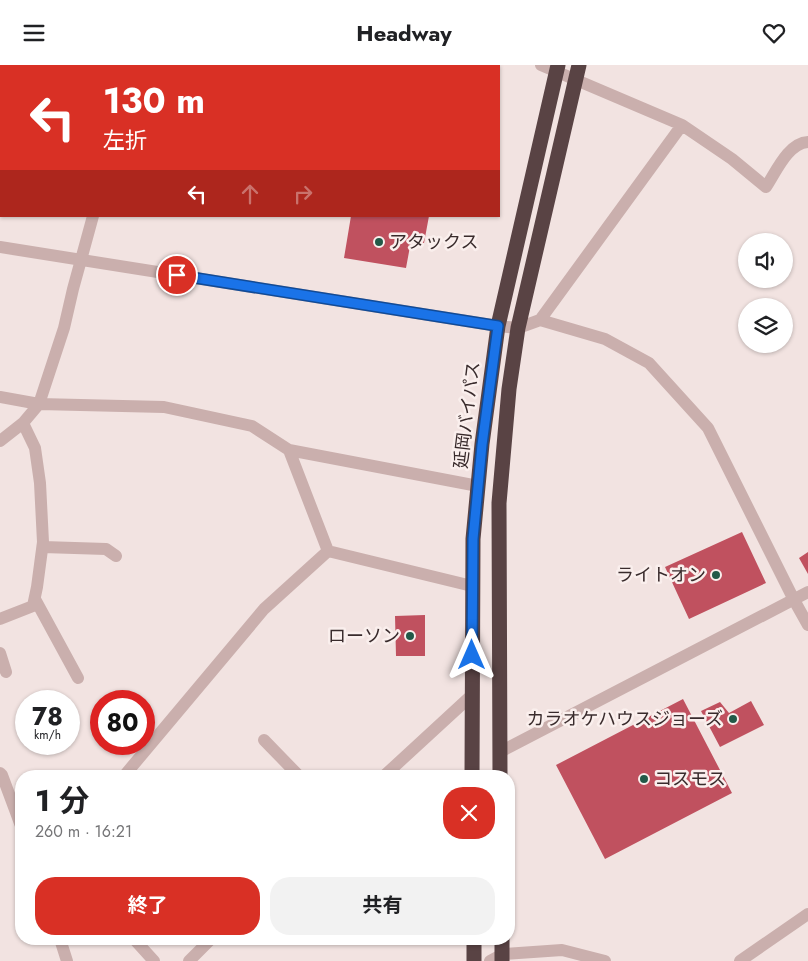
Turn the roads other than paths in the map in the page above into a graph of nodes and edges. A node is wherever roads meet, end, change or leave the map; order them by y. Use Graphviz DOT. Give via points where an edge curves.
graph roads {
  1 [pos="541,65"];
  2 [pos="579,65"];
  3 [pos="557,68"];
  4 [pos="576,80"];
  5 [pos="682,125"];
  6 [pos="808,142"];
  7 [pos="93,217"];
  8 [pos="0,247"];
  9 [pos="80,260"];
  10 [pos="540,320"];
  11 [pos="498,326"];
  12 [pos="518,328"];
  13 [pos="0,397"];
  14 [pos="39,404"];
  15 [pos="23,423"];
  16 [pos="0,441"];
  17 [pos="289,450"];
  18 [pos="478,485"];
  19 [pos="43,547"];
  20 [pos="328,551"];
  21 [pos="116,555"];
  22 [pos="472,586"];
  23 [pos="808,592"];
  24 [pos="35,599"];
  25 [pos="794,600"];
  26 [pos="0,619"];
  27 [pos="808,625"];
  28 [pos="0,653"];
  29 [pos="6,672"];
  30 [pos="78,679"];
  31 [pos="472,695"];
  32 [pos="264,740"];
  33 [pos="500,752"];
  34 [pos="129,770"];
  35 [pos="293,770"];
  36 [pos="391,770"];
  37 [pos="472,770"];
  38 [pos="500,770"];
  39 [pos="0,773"];
  40 [pos="15,810"];
  41 [pos="808,915"];
  42 [pos="62,945"];
  43 [pos="139,945"];
  44 [pos="205,945"];
  45 [pos="474,945"];
  46 [pos="499,954"];
  47 [pos="67,961"];
  48 [pos="154,961"];
  49 [pos="189,961"];
  50 [pos="474,961"];
  51 [pos="605,961"];
  52 [pos="740,961"];
  1 -- 3 [label="street"];
  2 -- 4 [label="highway"];
  3 -- 4 [label="street"];
  3 -- 11 [label="highway, 延岡バイパス"];
  4 -- 5 [label="street"];
  4 -- 12 [label="highway"];
  5 -- 6 [label="street" via="766,187 787,155 801,142"];
  5 -- 10 [label="street"];
  7 -- 9 [label="street"];
  8 -- 9 [label="street"];
  9 -- 11 [label="street"];
  9 -- 14 [label="street" via="64,329"];
  10 -- 12 [label="street"];
  10 -- 25 [label="street" via="604,339 649,363 701,420 708,428"];
  11 -- 12 [label="street"];
  11 -- 18 [label="highway, 延岡バイパス"];
  12 -- 33 [label="highway" via="499,503"];
  13 -- 14 [label="street"];
  14 -- 15 [label="street"];
  14 -- 17 [label="street" via="164,407 252,426"];
  15 -- 16 [label="street"];
  15 -- 19 [label="street" via="35,448"];
  17 -- 18 [label="street"];
  17 -- 20 [label="street"];
  18 -- 22 [label="highway, 延岡バイパス"];
  19 -- 21 [label="street" via="106,549"];
  19 -- 24 [label="street"];
  20 -- 22 [label="street"];
  20 -- 34 [label="street" via="264,609"];
  22 -- 31 [label="highway, 延岡バイパス"];
  23 -- 25 [label="street"];
  24 -- 26 [label="street" via="33,606"];
  24 -- 30 [label="street"];
  25 -- 27 [label="street"];
  25 -- 33 [label="street"];
  28 -- 29 [label="street"];
  31 -- 36 [label="street"];
  31 -- 37 [label="highway, 延岡バイパス"];
  32 -- 35 [label="street"];
  33 -- 38 [label="highway"];
  39 -- 40 [label="street"];
  41 -- 52 [label="street"];
  42 -- 47 [label="street"];
  43 -- 48 [label="street"];
  44 -- 49 [label="street"];
  45 -- 50 [label="highway"];
  46 -- 51 [label="street" via="562,950"];
}
